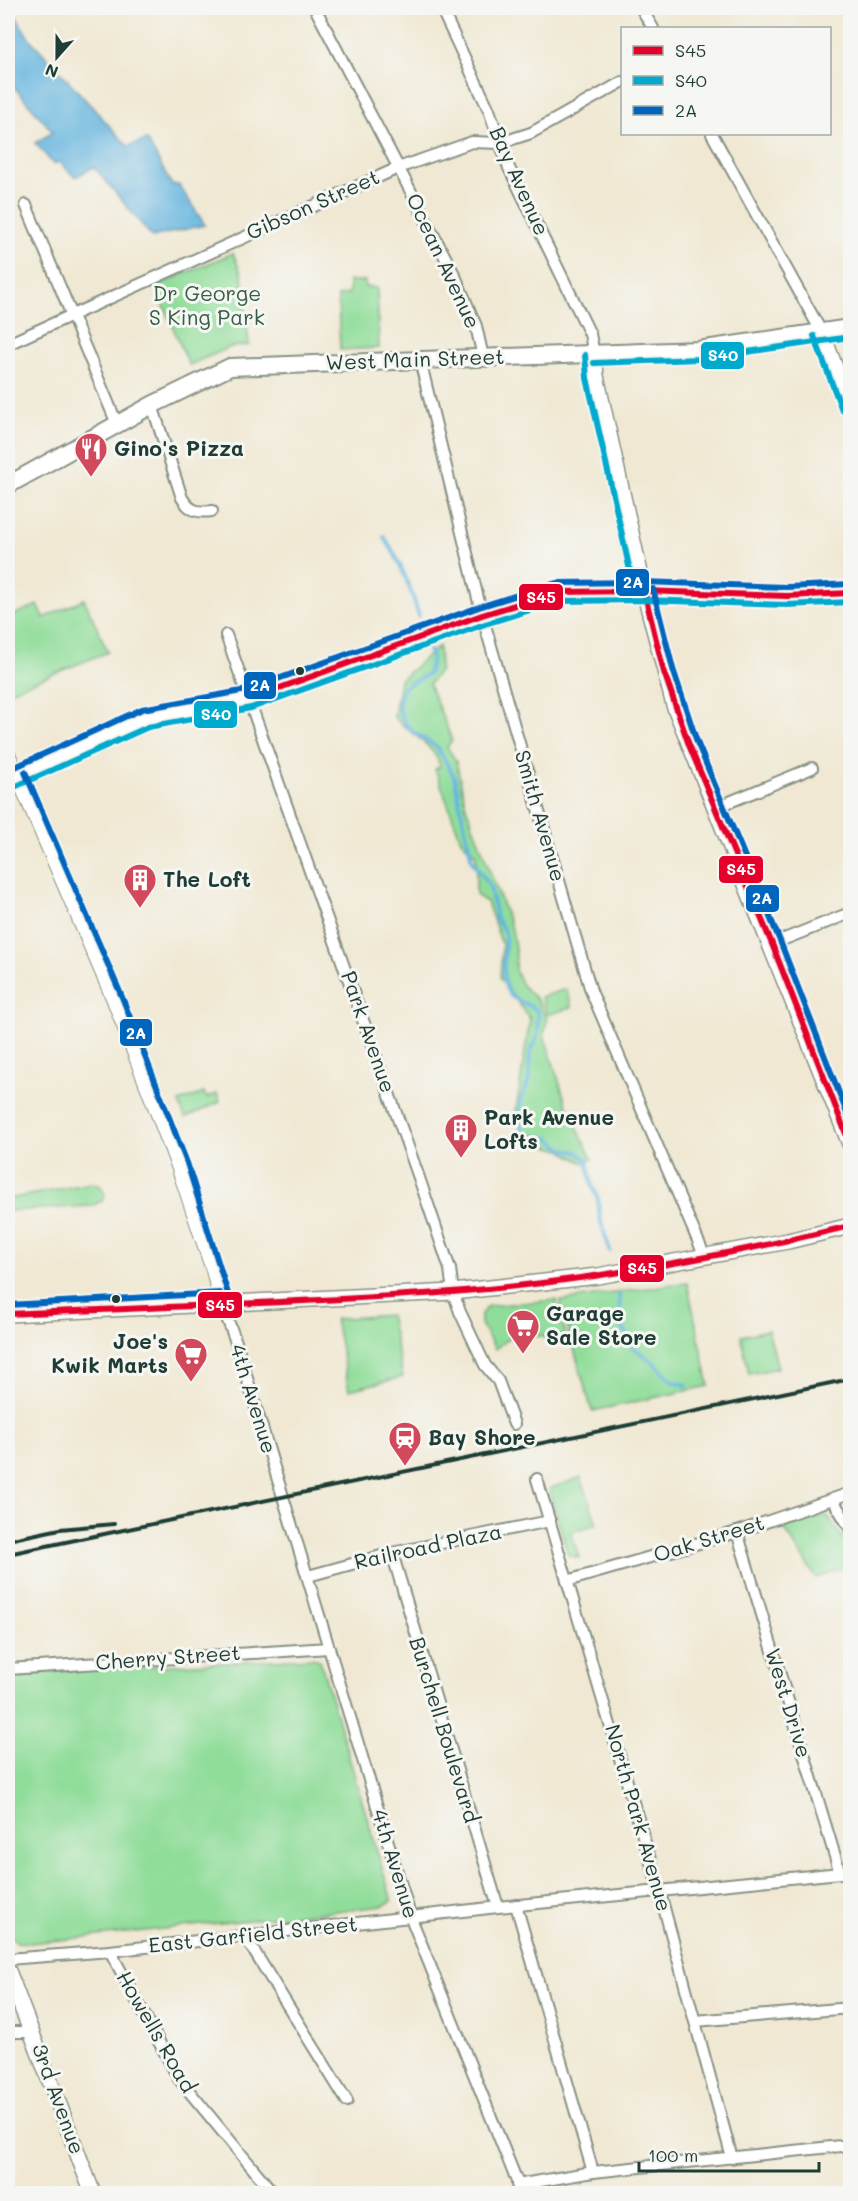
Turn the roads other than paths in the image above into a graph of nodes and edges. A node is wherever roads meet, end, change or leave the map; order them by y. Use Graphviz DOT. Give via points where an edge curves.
graph roads {
  1 [pos="315,8"];
  2 [pos="441,8"];
  3 [pos="641,8"];
  4 [pos="652,27"];
  5 [pos="621,83"];
  6 [pos="713,135"];
  7 [pos="500,143"];
  8 [pos="398,168"];
  9 [pos="26,205"];
  10 [pos="71,316"];
  11 [pos="850,328"];
  12 [pos="822,333"];
  13 [pos="8,344"];
  14 [pos="594,354"];
  15 [pos="483,357"];
  16 [pos="420,360"];
  17 [pos="153,405"];
  18 [pos="850,407"];
  19 [pos="117,424"];
  20 [pos="8,485"];
  21 [pos="212,511"];
  22 [pos="644,591"];
  23 [pos="850,593"];
  24 [pos="482,615"];
  25 [pos="226,635"];
  26 [pos="249,699"];
  27 [pos="8,754"];
  28 [pos="812,768"];
  29 [pos="12,778"];
  30 [pos="715,807"];
  31 [pos="850,913"];
  32 [pos="772,944"];
  33 [pos="850,1097"];
  34 [pos="835,1101"];
  35 [pos="850,1144"];
  36 [pos="850,1226"];
  37 [pos="705,1257"];
  38 [pos="453,1292"];
  39 [pos="221,1302"];
  40 [pos="8,1314"];
  41 [pos="514,1424"];
  42 [pos="537,1479"];
  43 [pos="850,1493"];
  44 [pos="834,1500"];
  45 [pos="550,1521"];
  46 [pos="850,1528"];
  47 [pos="737,1532"];
  48 [pos="392,1553"];
  49 [pos="308,1576"];
  50 [pos="567,1581"];
  51 [pos="329,1648"];
  52 [pos="8,1669"];
  53 [pos="845,1873"];
  54 [pos="660,1893"];
  55 [pos="516,1905"];
  56 [pos="498,1907"];
  57 [pos="411,1918"];
  58 [pos="244,1935"];
  59 [pos="110,1951"];
  60 [pos="8,1959"];
  61 [pos="8,1971"];
  62 [pos="850,2008"];
  63 [pos="695,2021"];
  64 [pos="8,2032"];
  65 [pos="33,2032"];
  66 [pos="347,2101"];
  67 [pos="850,2145"];
  68 [pos="732,2158"];
  69 [pos="593,2172"];
  70 [pos="519,2189"];
  71 [pos="93,2193"];
  72 [pos="274,2193"];
  1 -- 8 [label="street, Ocean Avenue"];
  2 -- 7 [label="street, Bay Avenue" via="489,110"];
  3 -- 4 [label="street"];
  5 -- 7 [label="street, Gibson Street" via="531,133"];
  6 -- 12 [label="street"];
  7 -- 8 [label="street, Gibson Street" via="472,142"];
  7 -- 14 [label="street, Bay Avenue" via="590,333"];
  8 -- 10 [label="street, Gibson Street"];
  8 -- 15 [label="street, Ocean Avenue" via="455,276 476,326"];
  9 -- 10 [label="street"];
  10 -- 13 [label="street, Gibson Street"];
  10 -- 19 [label="street"];
  11 -- 12 [label="main road, West Main Street"];
  12 -- 14 [label="main road, West Main Street" via="698,350"];
  12 -- 18 [label="main road"];
  14 -- 15 [label="main road, West Main Street"];
  14 -- 22 [label="main road"];
  15 -- 16 [label="main road, West Main Street"];
  16 -- 17 [label="main road, West Main Street" via="231,367"];
  16 -- 24 [label="street, Smith Avenue"];
  17 -- 19 [label="main road, West Main Street"];
  17 -- 21 [label="street" via="182,498 189,508"];
  19 -- 20 [label="main road, West Main Street"];
  22 -- 23 [label="street" via="788,596"];
  22 -- 24 [label="street" via="558,592"];
  22 -- 30 [label="main road" via="674,705"];
  24 -- 26 [label="street"];
  24 -- 37 [label="street, Smith Avenue" via="591,991"];
  25 -- 26 [label="street, Park Avenue"];
  26 -- 29 [label="street" via="145,718"];
  26 -- 38 [label="street, Park Avenue" via="450,1269"];
  27 -- 29 [label="street, 4th Avenue"];
  28 -- 30 [label="street"];
  29 -- 39 [label="street, 4th Avenue" via="114,1000 178,1166"];
  30 -- 32 [label="main road"];
  31 -- 32 [label="street"];
  32 -- 34 [label="main road"];
  33 -- 34 [label="street"];
  34 -- 35 [label="main road"];
  36 -- 37 [label="main road"];
  37 -- 38 [label="main road" via="598,1276"];
  38 -- 39 [label="main road"];
  38 -- 41 [label="street, Park Avenue" via="485,1365 498,1381"];
  39 -- 40 [label="main road"];
  39 -- 49 [label="street, 4th Avenue"];
  42 -- 45 [label="street, North Park Avenue"];
  43 -- 44 [label="street, Oak Street"];
  44 -- 46 [label="street"];
  44 -- 47 [label="street, Oak Street"];
  45 -- 48 [label="street, Railroad Plaza"];
  45 -- 50 [label="street, North Park Avenue"];
  47 -- 50 [label="street, Oak Street"];
  47 -- 53 [label="street, West Drive"];
  48 -- 49 [label="street, Railroad Plaza"];
  48 -- 56 [label="street, Burchell Boulevard"];
  49 -- 51 [label="street, 4th Avenue"];
  50 -- 54 [label="street, North Park Avenue"];
  51 -- 52 [label="street, Cherry Street"];
  51 -- 57 [label="street, 4th Avenue"];
  53 -- 54 [label="street, East Garfield Street"];
  54 -- 55 [label="street, East Garfield Street"];
  54 -- 63 [label="street, North Park Avenue"];
  55 -- 56 [label="street, East Garfield Street"];
  55 -- 69 [label="street"];
  56 -- 57 [label="street, East Garfield Street"];
  57 -- 58 [label="street, East Garfield Street"];
  57 -- 70 [label="street, 4th Avenue"];
  58 -- 59 [label="street, East Garfield Street"];
  58 -- 66 [label="street"];
  59 -- 60 [label="street, East Garfield Street"];
  59 -- 72 [label="street, Howells Road" via="179,2079"];
  61 -- 65 [label="main road, 3rd Avenue"];
  62 -- 63 [label="street"];
  63 -- 68 [label="street, North Park Avenue"];
  64 -- 65 [label="street"];
  65 -- 71 [label="main road, 3rd Avenue"];
  67 -- 68 [label="street"];
  68 -- 69 [label="street"];
  69 -- 70 [label="street"];
}
